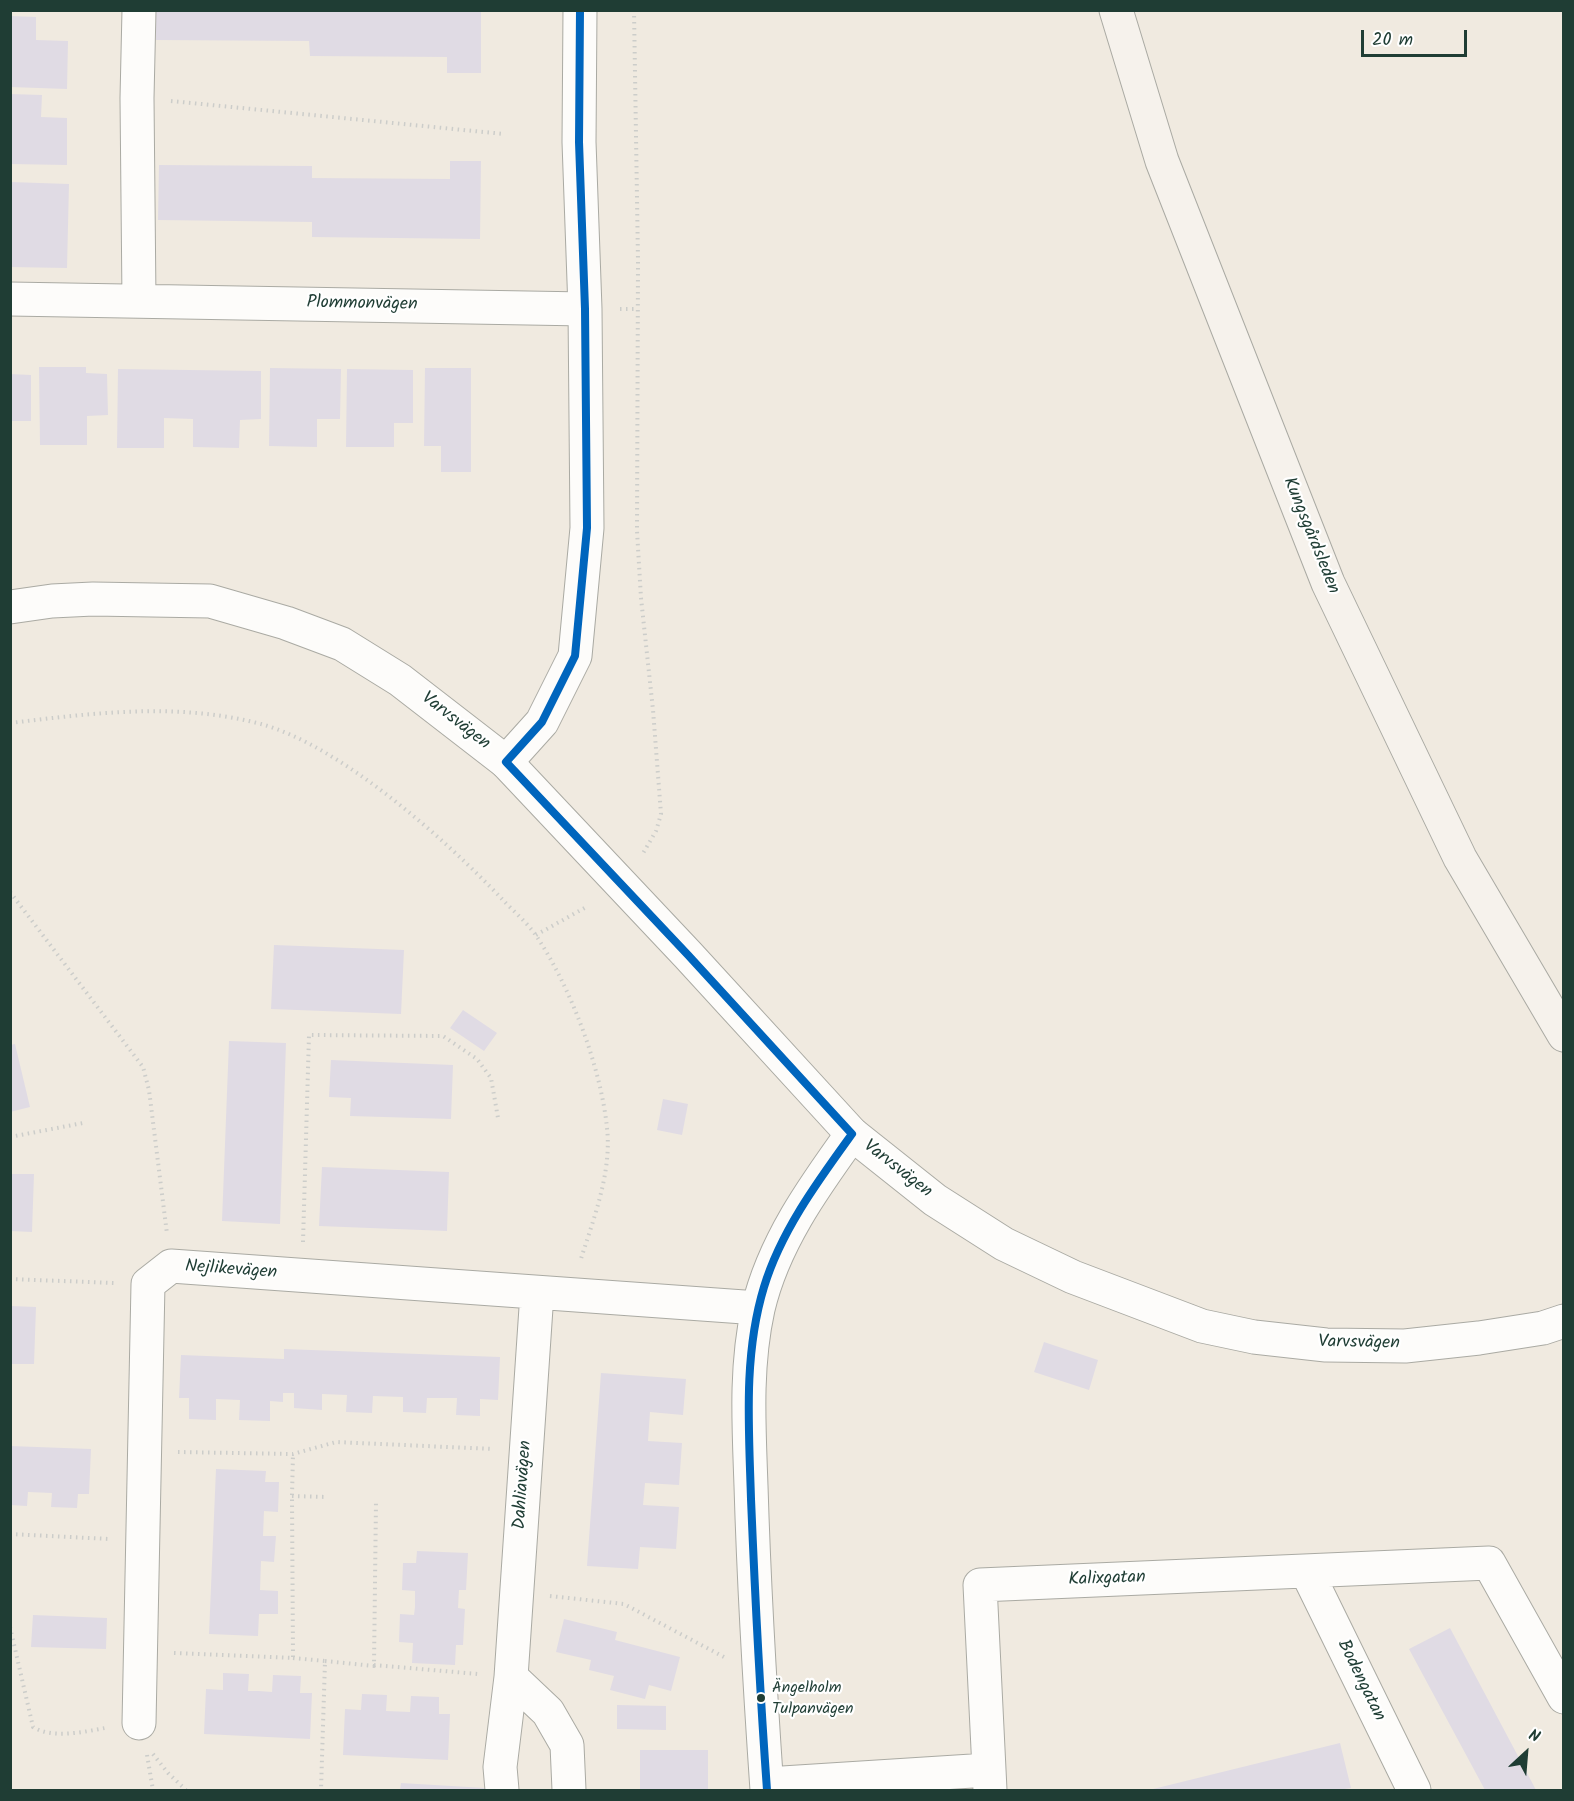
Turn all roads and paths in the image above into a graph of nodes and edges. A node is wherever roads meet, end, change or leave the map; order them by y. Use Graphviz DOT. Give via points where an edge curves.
graph roads {
  1 [pos="139,10"];
  2 [pos="580,10"];
  3 [pos="634,10"];
  4 [pos="1116,10"];
  5 [pos="137,98"];
  6 [pos="504,134"];
  7 [pos="10,299"];
  8 [pos="139,301"];
  9 [pos="585,309"];
  10 [pos="10,607"];
  11 [pos="10,723"];
  12 [pos="506,762"];
  13 [pos="641,858"];
  14 [pos="10,892"];
  15 [pos="13,897"];
  16 [pos="588,906"];
  17 [pos="536,935"];
  18 [pos="1563,1035"];
  19 [pos="498,1118"];
  20 [pos="83,1123"];
  21 [pos="852,1134"];
  22 [pos="10,1137"];
  23 [pos="160,1275"];
  24 [pos="302,1276"];
  25 [pos="10,1279"];
  26 [pos="537,1293"];
  27 [pos="570,1295"];
  28 [pos="758,1308"];
  29 [pos="1563,1322"];
  30 [pos="527,1450"];
  31 [pos="144,1451"];
  32 [pos="293,1454"];
  33 [pos="292,1497"];
  34 [pos="327,1497"];
  35 [pos="376,1500"];
  36 [pos="10,1534"];
  37 [pos="142,1541"];
  38 [pos="1307,1572"];
  39 [pos="517,1592"];
  40 [pos="10,1627"];
  41 [pos="140,1652"];
  42 [pos="294,1658"];
  43 [pos="325,1661"];
  44 [pos="374,1665"];
  45 [pos="511,1677"];
  46 [pos="760,1677"];
  47 [pos="1563,1697"];
  48 [pos="141,1728"];
  49 [pos="989,1780"];
  50 [pos="767,1787"];
  51 [pos="153,1791"];
  52 [pos="186,1791"];
  53 [pos="321,1791"];
  54 [pos="502,1791"];
  55 [pos="569,1791"];
  56 [pos="1414,1791"];
  1 -- 5 [label="street"];
  2 -- 9 [label="street" via="579,142"];
  3 -- 13 [label="path" via="637,531 661,814"];
  4 -- 18 [label="main road, Kungsgårdsleden" via="1162,161 1328,583 1460,858"];
  5 -- 6 [label="path"];
  5 -- 8 [label="street"];
  7 -- 8 [label="street, Plommonvägen"];
  8 -- 9 [label="street, Plommonvägen"];
  9 -- 12 [label="street" via="587,528 575,656 542,722"];
  10 -- 12 [label="street, Varvsvägen" via="93,599 210,601 286,623 342,644 400,680"];
  11 -- 17 [label="path" via="133,710 186,712 231,717 292,736 333,759 416,819 482,878"];
  12 -- 21 [label="street, Varvsvägen"];
  14 -- 15 [label="path"];
  15 -- 23 [label="path" via="147,1077 152,1107"];
  16 -- 17 [label="path"];
  17 -- 27 [label="path" via="575,1013 595,1068 608,1130 600,1197"];
  19 -- 24 [label="path" via="491,1078 477,1059 443,1036 309,1035"];
  20 -- 22 [label="path"];
  21 -- 28 [label="street" via="814,1186 787,1233"];
  21 -- 29 [label="street, Varvsvägen" via="935,1200 1004,1244 1073,1277 1202,1326 1326,1345 1405,1346 1479,1338"];
  23 -- 24 [label="street, Nejlikevägen"];
  23 -- 25 [label="path"];
  23 -- 31 [label="street"];
  24 -- 26 [label="street, Nejlikevägen"];
  26 -- 27 [label="street, Nejlikevägen"];
  26 -- 30 [label="street, Dahliavägen"];
  27 -- 28 [label="street, Nejlikevägen"];
  28 -- 46 [label="street" via="748,1380"];
  30 -- 32 [label="path" via="336,1442"];
  30 -- 39 [label="street, Dahliavägen"];
  31 -- 32 [label="path"];
  31 -- 37 [label="street"];
  32 -- 33 [label="path"];
  33 -- 34 [label="path"];
  33 -- 42 [label="path"];
  35 -- 43 [label="path" via="374,1666"];
  36 -- 37 [label="path"];
  37 -- 41 [label="street"];
  38 -- 47 [label="street, Kalixgatan" via="1489,1563"];
  38 -- 49 [label="street, Kalixgatan" via="980,1585"];
  38 -- 56 [label="street, Bodengatan"];
  39 -- 45 [label="street, Dahliavägen"];
  39 -- 46 [label="path" via="624,1604"];
  40 -- 48 [label="path" via="33,1727 41,1732 76,1733"];
  41 -- 42 [label="path"];
  41 -- 48 [label="street"];
  42 -- 43 [label="path"];
  43 -- 53 [label="path"];
  44 -- 45 [label="path"];
  45 -- 54 [label="street, Dahliavägen" via="499,1776"];
  45 -- 55 [label="street" via="548,1712 567,1745"];
  46 -- 50 [label="street"];
  48 -- 51 [label="path"];
  48 -- 52 [label="path" via="154,1756"];
  49 -- 50 [label="street, Kalixgatan"];
}
